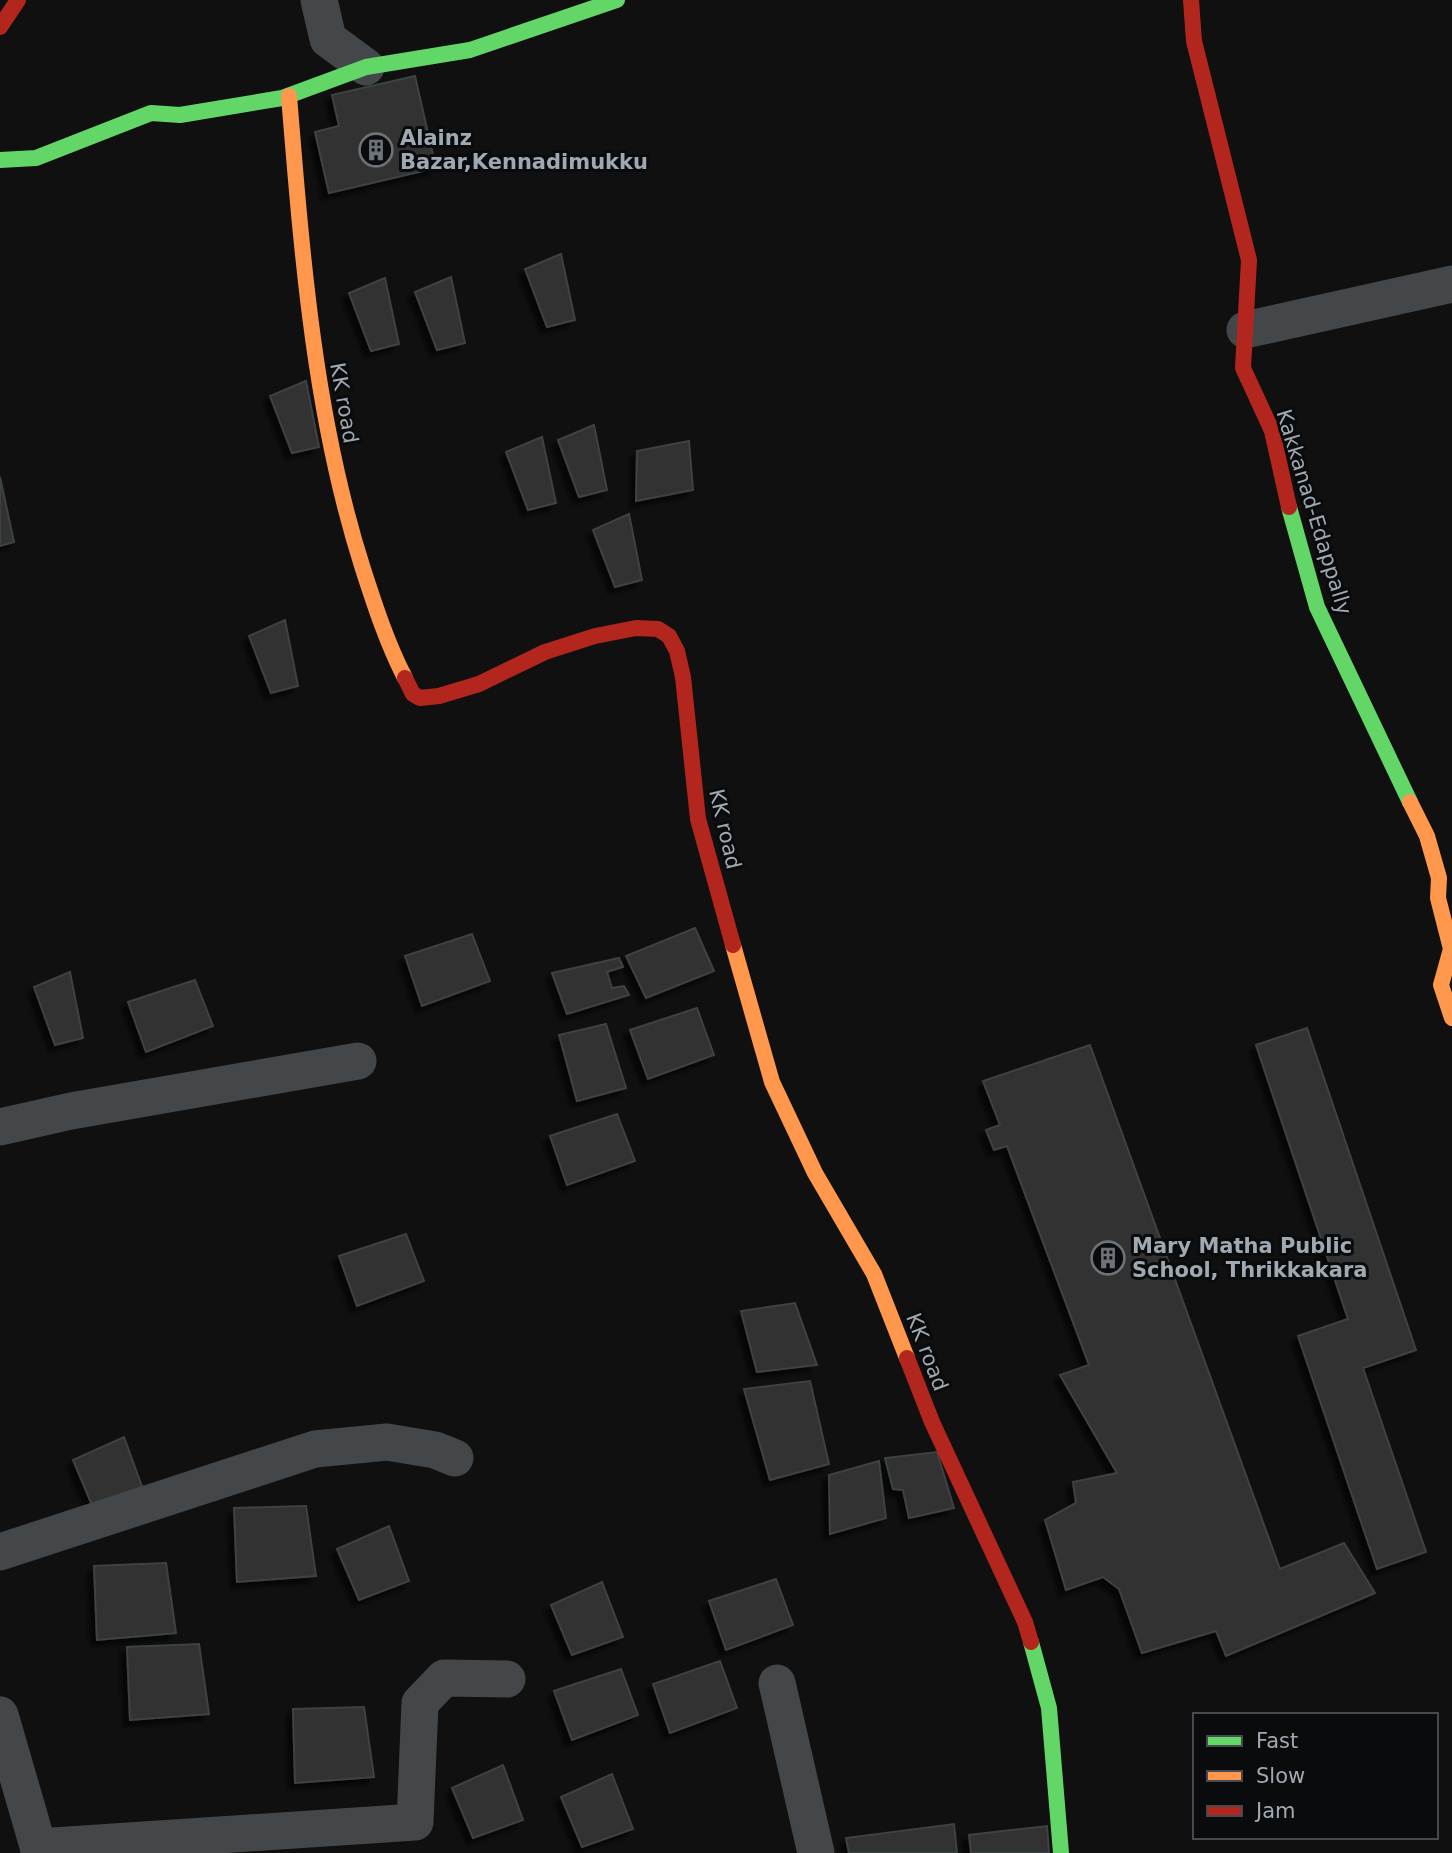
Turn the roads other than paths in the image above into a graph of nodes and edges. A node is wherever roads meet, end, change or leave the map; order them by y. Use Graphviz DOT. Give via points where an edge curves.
graph roads {
  1 [pos="18,0"];
  2 [pos="319,0"];
  3 [pos="617,0"];
  4 [pos="1193,2"];
  5 [pos="0,27"];
  6 [pos="366,67"];
  7 [pos="289,96"];
  8 [pos="0,160"];
  9 [pos="1452,285"];
  10 [pos="1245,330"];
  11 [pos="1452,1018"];
  12 [pos="358,1061"];
  13 [pos="0,1127"];
  14 [pos="455,1458"];
  15 [pos="0,1552"];
  16 [pos="507,1679"];
  17 [pos="777,1683"];
  18 [pos="0,1715"];
  19 [pos="39,1850"];
  20 [pos="816,1853"];
  21 [pos="1062,1853"];
  1 -- 5 [label="street"];
  2 -- 6 [label="street" via="328,39"];
  3 -- 6 [label="street" via="470,50"];
  4 -- 10 [label="street, Kakkanad-Edappally" via="1194,41 1249,260"];
  6 -- 7 [label="street"];
  7 -- 8 [label="street" via="180,115 151,113 36,158"];
  7 -- 21 [label="street, KK road" via="303,273 334,466 388,645 413,694 420,698 458,691 545,652 636,628 658,629 669,636 677,651 698,819 764,1056 791,1126 873,1274 937,1433 1026,1622 1049,1708"];
  9 -- 10 [label="street"];
  10 -- 11 [label="street, Kakkanad-Edappally" via="1243,368 1272,431 1317,607 1427,836 1451,949 1441,985"];
  12 -- 13 [label="street"];
  14 -- 15 [label="street" via="387,1442 315,1449"];
  16 -- 19 [label="street" via="444,1678 420,1703 415,1822"];
  17 -- 20 [label="street"];
  18 -- 19 [label="street"];
}
